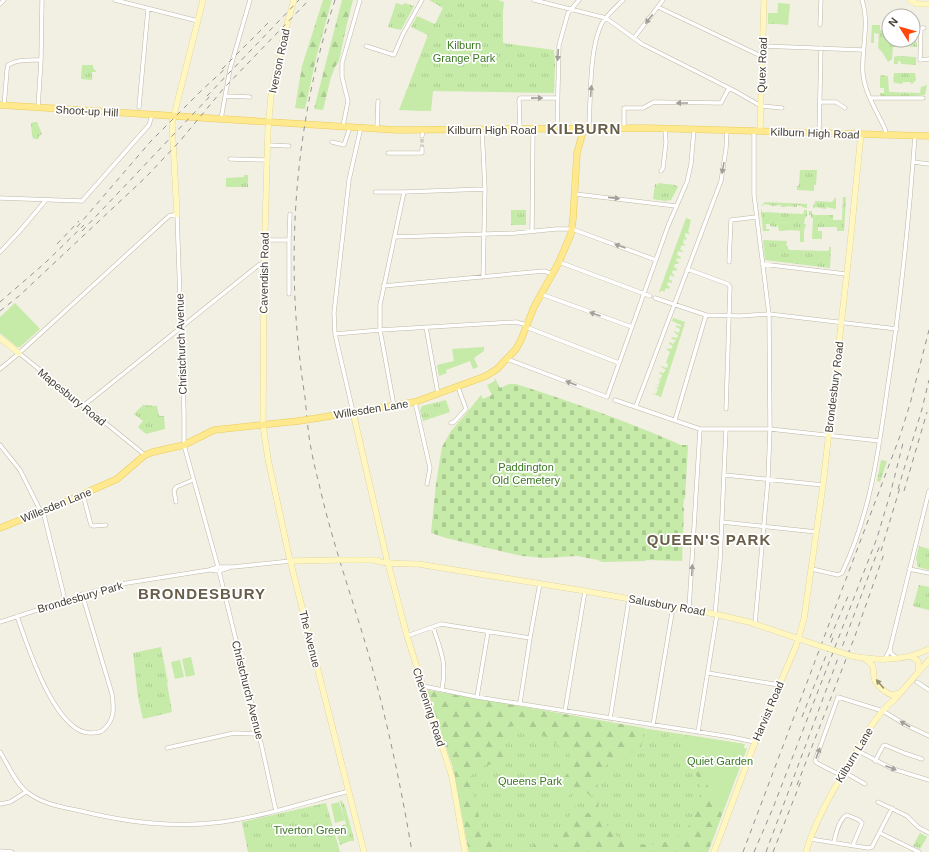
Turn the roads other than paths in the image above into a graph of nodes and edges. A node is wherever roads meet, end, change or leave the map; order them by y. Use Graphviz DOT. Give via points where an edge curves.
graph roads {
  1 [pos="4,0"];
  2 [pos="42,0"];
  3 [pos="115,0"];
  4 [pos="203,0"];
  5 [pos="250,0"];
  6 [pos="294,0"];
  7 [pos="360,0"];
  8 [pos="422,0"];
  9 [pos="534,0"];
  10 [pos="579,0"];
  11 [pos="623,0"];
  12 [pos="663,0"];
  13 [pos="764,0"];
  14 [pos="821,0"];
  15 [pos="862,0"];
  16 [pos="910,0"];
  17 [pos="0,4"];
  18 [pos="929,4"];
  19 [pos="658,7"];
  20 [pos="148,9"];
  21 [pos="571,9"];
  22 [pos="606,18"];
  23 [pos="198,21"];
  24 [pos="820,26"];
  25 [pos="924,28"];
  26 [pos="634,38"];
  27 [pos="366,46"];
  28 [pos="763,46"];
  29 [pos="821,48"];
  30 [pos="863,50"];
  31 [pos="762,57"];
  32 [pos="929,59"];
  33 [pos="41,60"];
  34 [pos="729,88"];
  35 [pos="225,96"];
  36 [pos="250,97"];
  37 [pos="557,98"];
  38 [pos="870,98"];
  39 [pos="923,98"];
  40 [pos="378,101"];
  41 [pos="820,102"];
  42 [pos="2,106"];
  43 [pos="761,106"];
  44 [pos="139,107"];
  45 [pos="38,108"];
  46 [pos="782,108"];
  47 [pos="845,108"];
  48 [pos="152,115"];
  49 [pos="174,116"];
  50 [pos="221,120"];
  51 [pos="269,122"];
  52 [pos="346,127"];
  53 [pos="361,127"];
  54 [pos="377,128"];
  55 [pos="585,128"];
  56 [pos="624,128"];
  57 [pos="482,129"];
  58 [pos="665,129"];
  59 [pos="694,129"];
  60 [pos="520,130"];
  61 [pos="533,130"];
  62 [pos="557,130"];
  63 [pos="727,130"];
  64 [pos="757,131"];
  65 [pos="819,133"];
  66 [pos="861,134"];
  67 [pos="886,135"];
  68 [pos="915,135"];
  69 [pos="929,136"];
  70 [pos="332,142"];
  71 [pos="268,144"];
  72 [pos="289,146"];
  73 [pos="422,148"];
  74 [pos="388,153"];
  75 [pos="230,159"];
  76 [pos="267,160"];
  77 [pos="913,162"];
  78 [pos="929,164"];
  79 [pos="661,171"];
  80 [pos="485,189"];
  81 [pos="375,192"];
  82 [pos="404,192"];
  83 [pos="575,194"];
  84 [pos="0,198"];
  85 [pos="46,200"];
  86 [pos="676,206"];
  87 [pos="177,214"];
  88 [pos="290,214"];
  89 [pos="756,217"];
  90 [pos="572,229"];
  91 [pos="532,231"];
  92 [pos="484,234"];
  93 [pos="394,237"];
  94 [pos="265,240"];
  95 [pos="289,240"];
  96 [pos="0,252"];
  97 [pos="656,260"];
  98 [pos="559,262"];
  99 [pos="729,262"];
  100 [pos="264,264"];
  101 [pos="762,264"];
  102 [pos="687,269"];
  103 [pos="552,274"];
  104 [pos="846,274"];
  105 [pos="483,277"];
  106 [pos="383,286"];
  107 [pos="644,293"];
  108 [pos="289,294"];
  109 [pos="541,294"];
  110 [pos="650,296"];
  111 [pos="655,298"];
  112 [pos="674,305"];
  113 [pos="769,314"];
  114 [pos="706,315"];
  115 [pos="729,316"];
  116 [pos="841,323"];
  117 [pos="526,326"];
  118 [pos="426,327"];
  119 [pos="632,327"];
  120 [pos="181,328"];
  121 [pos="380,330"];
  122 [pos="897,330"];
  123 [pos="335,334"];
  124 [pos="0,338"];
  125 [pos="19,353"];
  126 [pos="507,359"];
  127 [pos="619,363"];
  128 [pos="0,369"];
  129 [pos="458,387"];
  130 [pos="438,394"];
  131 [pos="615,400"];
  132 [pos="415,402"];
  133 [pos="83,406"];
  134 [pos="394,406"];
  135 [pos="636,406"];
  136 [pos="726,409"];
  137 [pos="353,412"];
  138 [pos="676,420"];
  139 [pos="451,423"];
  140 [pos="263,425"];
  141 [pos="700,429"];
  142 [pos="770,429"];
  143 [pos="726,430"];
  144 [pos="828,435"];
  145 [pos="880,441"];
  146 [pos="0,445"];
  147 [pos="184,445"];
  148 [pos="145,455"];
  149 [pos="725,475"];
  150 [pos="193,480"];
  151 [pos="768,480"];
  152 [pos="427,484"];
  153 [pos="823,485"];
  154 [pos="929,491"];
  155 [pos="83,495"];
  156 [pos="176,502"];
  157 [pos="42,511"];
  158 [pos="722,522"];
  159 [pos="106,525"];
  160 [pos="764,526"];
  161 [pos="0,528"];
  162 [pos="817,532"];
  163 [pos="291,561"];
  164 [pos="387,561"];
  165 [pos="218,569"];
  166 [pos="812,569"];
  167 [pos="910,569"];
  168 [pos="929,573"];
  169 [pos="540,583"];
  170 [pos="586,591"];
  171 [pos="82,594"];
  172 [pos="630,599"];
  173 [pos="65,600"];
  174 [pos="672,607"];
  175 [pos="689,609"];
  176 [pos="716,614"];
  177 [pos="17,616"];
  178 [pos="0,622"];
  179 [pos="755,624"];
  180 [pos="433,627"];
  181 [pos="488,632"];
  182 [pos="407,636"];
  183 [pos="530,638"];
  184 [pos="799,638"];
  185 [pos="890,649"];
  186 [pos="929,649"];
  187 [pos="926,653"];
  188 [pos="911,656"];
  189 [pos="865,658"];
  190 [pos="897,658"];
  191 [pos="884,660"];
  192 [pos="929,660"];
  193 [pos="919,670"];
  194 [pos="875,672"];
  195 [pos="708,673"];
  196 [pos="917,682"];
  197 [pos="779,685"];
  198 [pos="422,686"];
  199 [pos="442,689"];
  200 [pos="929,690"];
  201 [pos="899,693"];
  202 [pos="890,694"];
  203 [pos="477,697"];
  204 [pos="520,703"];
  205 [pos="889,703"];
  206 [pos="565,711"];
  207 [pos="883,711"];
  208 [pos="610,718"];
  209 [pos="653,725"];
  210 [pos="698,732"];
  211 [pos="259,734"];
  212 [pos="929,736"];
  213 [pos="755,742"];
  214 [pos="167,748"];
  215 [pos="856,750"];
  216 [pos="0,752"];
  217 [pos="922,759"];
  218 [pos="875,761"];
  219 [pos="843,774"];
  220 [pos="929,780"];
  221 [pos="865,784"];
  222 [pos="349,791"];
  223 [pos="26,792"];
  224 [pos="878,802"];
  225 [pos="0,804"];
  226 [pos="892,808"];
  227 [pos="276,811"];
  228 [pos="929,832"];
  229 [pos="880,833"];
  230 [pos="810,839"];
  231 [pos="834,842"];
  232 [pos="853,845"];
  233 [pos="910,850"];
  234 [pos="0,851"];
  235 [pos="12,852"];
  236 [pos="364,852"];
  237 [pos="465,852"];
  238 [pos="714,852"];
  239 [pos="806,852"];
  240 [pos="919,852"];
  1 -- 17 [label="street"];
  2 -- 33 [label="street"];
  3 -- 20 [label="street"];
  4 -- 23 [label="street, Christchurch Avenue"];
  5 -- 35 [label="street"];
  6 -- 51 [label="street, Iverson Road" via="279,56"];
  7 -- 52 [label="street" via="342,63 342,77 348,101"];
  8 -- 27 [label="street" via="394,55"];
  9 -- 21 [label="street"];
  10 -- 21 [label="street"];
  11 -- 22 [label="street"];
  12 -- 19 [label="street"];
  13 -- 28 [label="street, Quex Road"];
  14 -- 24 [label="street"];
  15 -- 30 [label="street" via="866,24"];
  16 -- 18 [label="street" via="917,4"];
  19 -- 26 [label="street, one-way"];
  19 -- 31 [label="street"];
  20 -- 23 [label="street"];
  20 -- 44 [label="street"];
  21 -- 22 [label="street"];
  21 -- 37 [label="street, one-way" via="558,51"];
  22 -- 26 [label="street"];
  55 -- 22 [label="street, one-way" via="589,124 595,47"];
  23 -- 49 [label="street, Christchurch Avenue"];
  25 -- 32 [label="street" via="921,28 920,60"];
  26 -- 34 [label="street"];
  28 -- 29 [label="street"];
  28 -- 31 [label="street, Quex Road"];
  29 -- 30 [label="street"];
  29 -- 41 [label="street"];
  30 -- 38 [label="street" via="865,87"];
  31 -- 43 [label="street, Quex Road"];
  33 -- 42 [label="street" via="28,59 8,65"];
  33 -- 45 [label="street"];
  34 -- 43 [label="street"];
  34 -- 56 [label="street, one-way" via="721,102 654,102 643,108 624,108"];
  35 -- 36 [label="street"];
  35 -- 50 [label="street"];
  60 -- 37 [label="street, one-way" via="520,98"];
  37 -- 62 [label="street"];
  38 -- 39 [label="street"];
  38 -- 67 [label="street"];
  40 -- 54 [label="street"];
  41 -- 47 [label="street" via="836,102"];
  41 -- 65 [label="street"];
  42 -- 45 [label="main road, Shoot-up Hill"];
  43 -- 46 [label="street"];
  43 -- 64 [label="street, Quex Road"];
  45 -- 48 [label="main road, Shoot-up Hill"];
  48 -- 49 [label="main road, Shoot-up Hill"];
  48 -- 85 [label="street" via="149,124 82,201"];
  49 -- 50 [label="main road, Kilburn High Road"];
  49 -- 87 [label="street, Christchurch Avenue" via="172,123"];
  50 -- 51 [label="main road, Kilburn High Road"];
  51 -- 52 [label="main road, Kilburn High Road"];
  51 -- 71 [label="street, Cavendish Road"];
  52 -- 53 [label="main road, Kilburn High Road"];
  52 -- 70 [label="street" via="344,145"];
  53 -- 54 [label="main road, Kilburn High Road"];
  53 -- 123 [label="street" via="349,185 334,313"];
  54 -- 57 [label="main road, Kilburn High Road" via="422,133"];
  55 -- 56 [label="main road, Kilburn High Road"];
  55 -- 62 [label="main road, Kilburn High Road"];
  55 -- 83 [label="main road, Willesden Lane" via="578,153"];
  56 -- 58 [label="main road, Kilburn High Road"];
  57 -- 60 [label="main road, Kilburn High Road"];
  57 -- 80 [label="street"];
  58 -- 59 [label="main road, Kilburn High Road"];
  58 -- 79 [label="street" via="666,142"];
  59 -- 63 [label="main road, Kilburn High Road"];
  59 -- 86 [label="street" via="687,183"];
  60 -- 61 [label="main road, Kilburn High Road"];
  61 -- 62 [label="main road, Kilburn High Road"];
  61 -- 91 [label="street"];
  63 -- 64 [label="main road, Kilburn High Road"];
  63 -- 102 [label="street, one-way" via="721,181"];
  64 -- 65 [label="main road, Kilburn High Road"];
  64 -- 89 [label="street" via="754,195"];
  65 -- 66 [label="main road, Kilburn High Road"];
  66 -- 67 [label="main road, Kilburn High Road"];
  66 -- 104 [label="street, Brondesbury Road"];
  67 -- 68 [label="main road, Kilburn High Road"];
  68 -- 69 [label="main road, Kilburn High Road"];
  68 -- 77 [label="street"];
  71 -- 72 [label="street"];
  71 -- 76 [label="street, Cavendish Road"];
  73 -- 74 [label="street" via="422,153"];
  75 -- 76 [label="street"];
  76 -- 94 [label="street, Cavendish Road"];
  77 -- 78 [label="street"];
  77 -- 122 [label="street"];
  80 -- 82 [label="street"];
  80 -- 92 [label="street"];
  81 -- 82 [label="street"];
  82 -- 93 [label="street"];
  83 -- 86 [label="street, one-way"];
  83 -- 90 [label="main road, Willesden Lane"];
  84 -- 85 [label="street"];
  85 -- 96 [label="street"];
  86 -- 97 [label="street"];
  87 -- 120 [label="street, Christchurch Avenue"];
  87 -- 125 [label="street" via="169,216"];
  88 -- 95 [label="street"];
  89 -- 99 [label="street" via="731,220"];
  89 -- 101 [label="street"];
  90 -- 91 [label="street"];
  97 -- 90 [label="street, one-way"];
  90 -- 98 [label="main road, Willesden Lane"];
  91 -- 92 [label="street"];
  92 -- 93 [label="street"];
  92 -- 105 [label="street"];
  93 -- 106 [label="street"];
  94 -- 95 [label="street"];
  94 -- 100 [label="street, Cavendish Road"];
  95 -- 108 [label="street"];
  97 -- 107 [label="street"];
  98 -- 103 [label="main road, Willesden Lane"];
  98 -- 107 [label="street"];
  100 -- 120 [label="street" via="260,264"];
  100 -- 140 [label="street, Cavendish Road"];
  101 -- 104 [label="street"];
  101 -- 113 [label="street"];
  102 -- 112 [label="street"];
  102 -- 115 [label="street" via="728,284"];
  103 -- 105 [label="street" via="544,271"];
  103 -- 109 [label="main road, Willesden Lane"];
  104 -- 116 [label="street, Brondesbury Road"];
  105 -- 106 [label="street"];
  106 -- 121 [label="street"];
  107 -- 110 [label="street"];
  107 -- 119 [label="street"];
  109 -- 117 [label="main road, Willesden Lane"];
  119 -- 109 [label="street, one-way"];
  111 -- 112 [label="street"];
  112 -- 114 [label="street"];
  112 -- 135 [label="street"];
  113 -- 115 [label="street"];
  113 -- 116 [label="street"];
  113 -- 142 [label="street"];
  114 -- 115 [label="street"];
  114 -- 138 [label="street"];
  115 -- 136 [label="street"];
  116 -- 122 [label="street"];
  116 -- 144 [label="street, Brondesbury Road"];
  117 -- 118 [label="street" via="516,322"];
  117 -- 126 [label="main road, Willesden Lane" via="516,349"];
  117 -- 127 [label="street"];
  118 -- 121 [label="street"];
  118 -- 130 [label="street"];
  119 -- 127 [label="street"];
  120 -- 133 [label="street"];
  120 -- 147 [label="street, Christchurch Avenue"];
  121 -- 123 [label="street"];
  121 -- 134 [label="street"];
  122 -- 145 [label="street"];
  123 -- 137 [label="street"];
  124 -- 125 [label="street, Mapesbury Road"];
  125 -- 128 [label="street"];
  125 -- 133 [label="street, Mapesbury Road"];
  127 -- 126 [label="street, one-way" via="607,397"];
  126 -- 129 [label="main road, Willesden Lane" via="498,369 486,376"];
  129 -- 130 [label="main road, Willesden Lane"];
  129 -- 139 [label="street" via="466,409"];
  130 -- 132 [label="main road, Willesden Lane"];
  131 -- 135 [label="street"];
  132 -- 134 [label="main road, Willesden Lane"];
  132 -- 152 [label="street" via="430,468"];
  133 -- 148 [label="street, Mapesbury Road"];
  134 -- 137 [label="main road, Willesden Lane"];
  135 -- 138 [label="street"];
  137 -- 140 [label="main road, Willesden Lane, bridge"];
  137 -- 164 [label="street, Chevening Road"];
  138 -- 141 [label="street"];
  140 -- 147 [label="main road, Willesden Lane" via="214,430"];
  140 -- 163 [label="street, The Avenue"];
  141 -- 143 [label="street"];
  175 -- 141 [label="street, one-way"];
  142 -- 143 [label="street"];
  142 -- 144 [label="street"];
  142 -- 151 [label="street"];
  143 -- 149 [label="street"];
  144 -- 145 [label="street"];
  144 -- 153 [label="street, Brondesbury Road"];
  145 -- 166 [label="street" via="874,479 862,521 842,573"];
  146 -- 157 [label="street" via="20,470"];
  147 -- 148 [label="main road, Willesden Lane"];
  147 -- 150 [label="street, Christchurch Avenue"];
  148 -- 155 [label="main road, Willesden Lane" via="118,479"];
  149 -- 151 [label="street"];
  149 -- 158 [label="street"];
  150 -- 156 [label="street" via="176,487"];
  150 -- 165 [label="street, Christchurch Avenue"];
  151 -- 153 [label="street"];
  151 -- 160 [label="street"];
  153 -- 162 [label="street, Brondesbury Road"];
  154 -- 167 [label="street"];
  155 -- 157 [label="main road, Willesden Lane"];
  155 -- 159 [label="street" via="91,525"];
  157 -- 161 [label="main road, Willesden Lane"];
  157 -- 173 [label="street"];
  158 -- 160 [label="street"];
  158 -- 176 [label="street"];
  160 -- 162 [label="street"];
  160 -- 179 [label="street"];
  162 -- 166 [label="street, Brondesbury Road"];
  163 -- 164 [label="street, Brondesbury Park, bridge"];
  163 -- 165 [label="street, Brondesbury Park"];
  163 -- 222 [label="street, The Avenue"];
  164 -- 169 [label="street, Salusbury Road"];
  164 -- 182 [label="street, Chevening Road"];
  165 -- 171 [label="street, Brondesbury Park" via="126,583"];
  165 -- 211 [label="street, Christchurch Avenue"];
  166 -- 184 [label="street, Brondesbury Road"];
  167 -- 168 [label="street"];
  167 -- 185 [label="street"];
  169 -- 170 [label="street, Salusbury Road"];
  169 -- 183 [label="street"];
  170 -- 172 [label="street, Salusbury Road"];
  170 -- 206 [label="street"];
  171 -- 173 [label="street, Brondesbury Park"];
  171 -- 177 [label="street" via="113,700 111,722 100,732 81,732 56,707 34,664"];
  172 -- 174 [label="street, Salusbury Road"];
  172 -- 208 [label="street"];
  173 -- 177 [label="street, Brondesbury Park"];
  174 -- 175 [label="street, Salusbury Road"];
  174 -- 209 [label="street"];
  175 -- 176 [label="street, Salusbury Road"];
  176 -- 179 [label="street, Salusbury Road"];
  176 -- 195 [label="street"];
  177 -- 178 [label="street, Brondesbury Park"];
  179 -- 184 [label="street, Salusbury Road"];
  180 -- 181 [label="street" via="441,624"];
  180 -- 182 [label="street"];
  180 -- 199 [label="street" via="444,660"];
  181 -- 183 [label="street"];
  181 -- 203 [label="street"];
  182 -- 198 [label="street, Chevening Road"];
  183 -- 204 [label="street"];
  184 -- 189 [label="street, Salusbury Road, bridge"];
  184 -- 197 [label="street, Harvist Road"];
  185 -- 190 [label="street"];
  185 -- 191 [label="street"];
  186 -- 187 [label="street, Salusbury Road"];
  187 -- 188 [label="street, Salusbury Road"];
  188 -- 190 [label="street, Salusbury Road"];
  188 -- 193 [label="street" via="918,661"];
  189 -- 191 [label="street, Salusbury Road"];
  189 -- 194 [label="street" via="872,664"];
  190 -- 191 [label="street, Salusbury Road"];
  191 -- 194 [label="street"];
  192 -- 193 [label="street, Kilburn Lane"];
  193 -- 201 [label="street, Kilburn Lane"];
  202 -- 194 [label="street, one-way" via="876,681"];
  195 -- 197 [label="street"];
  195 -- 210 [label="street"];
  196 -- 200 [label="street"];
  197 -- 213 [label="street, Harvist Road"];
  198 -- 199 [label="street"];
  198 -- 237 [label="street, Chevening Road" via="452,777"];
  199 -- 203 [label="street"];
  201 -- 202 [label="street"];
  201 -- 205 [label="street, Kilburn Lane"];
  202 -- 205 [label="street"];
  203 -- 204 [label="street"];
  204 -- 206 [label="street"];
  205 -- 207 [label="street, Kilburn Lane"];
  206 -- 208 [label="street"];
  212 -- 207 [label="street, one-way"];
  207 -- 215 [label="street, Kilburn Lane"];
  219 -- 207 [label="street, one-way" via="817,763 816,760 837,699 840,697"];
  208 -- 209 [label="street"];
  209 -- 210 [label="street"];
  210 -- 213 [label="street"];
  211 -- 214 [label="street" via="234,733"];
  211 -- 227 [label="street, Christchurch Avenue"];
  213 -- 238 [label="street, Harvist Road"];
  215 -- 218 [label="street"];
  215 -- 219 [label="street, Kilburn Lane"];
  216 -- 223 [label="street"];
  217 -- 218 [label="street" via="886,745"];
  218 -- 220 [label="street, one-way"];
  219 -- 221 [label="street"];
  219 -- 230 [label="street, Kilburn Lane"];
  222 -- 227 [label="street"];
  222 -- 236 [label="street, The Avenue"];
  223 -- 225 [label="street" via="10,802"];
  223 -- 227 [label="street" via="50,804 94,814 157,823 221,822"];
  224 -- 226 [label="street"];
  226 -- 228 [label="street"];
  226 -- 229 [label="street"];
  229 -- 232 [label="street" via="872,847"];
  229 -- 233 [label="street"];
  230 -- 231 [label="street"];
  230 -- 239 [label="street, Kilburn Lane"];
  231 -- 232 [label="street"];
  231 -- 232 [label="street" via="843,818 847,815 862,823"];
  233 -- 240 [label="street"];
  234 -- 235 [label="street"];
}
